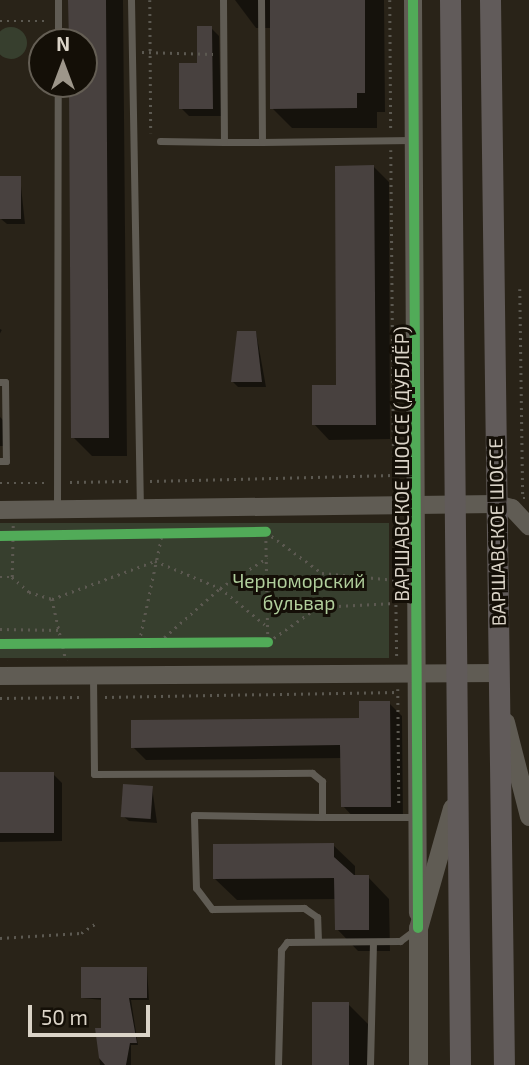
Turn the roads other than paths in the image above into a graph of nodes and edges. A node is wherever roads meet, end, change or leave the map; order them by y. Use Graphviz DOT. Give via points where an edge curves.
graph roads {
  1 [pos="58,0"];
  2 [pos="131,0"];
  3 [pos="223,0"];
  4 [pos="261,0"];
  5 [pos="414,0"];
  6 [pos="450,0"];
  7 [pos="490,0"];
  8 [pos="58,28"];
  9 [pos="58,98"];
  10 [pos="417,140"];
  11 [pos="155,141"];
  12 [pos="224,142"];
  13 [pos="262,142"];
  14 [pos="0,382"];
  15 [pos="0,461"];
  16 [pos="420,505"];
  17 [pos="456,505"];
  18 [pos="496,505"];
  19 [pos="140,509"];
  20 [pos="7,510"];
  21 [pos="57,510"];
  22 [pos="529,526"];
  23 [pos="456,673"];
  24 [pos="500,673"];
  25 [pos="420,674"];
  26 [pos="93,675"];
  27 [pos="0,676"];
  28 [pos="500,699"];
  29 [pos="457,778"];
  30 [pos="529,816"];
  31 [pos="322,817"];
  32 [pos="419,817"];
  33 [pos="418,928"];
  34 [pos="318,941"];
  35 [pos="373,942"];
  36 [pos="278,1065"];
  37 [pos="370,1065"];
  38 [pos="418,1065"];
  39 [pos="460,1065"];
  40 [pos="504,1065"];
  1 -- 8 [label="lane"];
  2 -- 19 [label="lane"];
  3 -- 12 [label="lane"];
  4 -- 13 [label="lane"];
  5 -- 10 [label="street, ВАРШАВСКОЕ ШОССЕ (ДУБЛЁР)"];
  6 -- 17 [label="main road"];
  7 -- 18 [label="main road, ВАРШАВСКОЕ ШОССЕ"];
  9 -- 21 [label="lane"];
  10 -- 13 [label="lane"];
  10 -- 16 [label="street, ВАРШАВСКОЕ ШОССЕ (ДУБЛЁР)"];
  11 -- 12 [label="lane"];
  12 -- 13 [label="lane"];
  14 -- 15 [label="lane" via="5,382 6,461"];
  16 -- 17 [label="street"];
  16 -- 19 [label="street"];
  16 -- 25 [label="street, ВАРШАВСКОЕ ШОССЕ (ДУБЛЁР)"];
  17 -- 18 [label="street"];
  17 -- 23 [label="main road"];
  18 -- 22 [label="street" via="512,508"];
  18 -- 24 [label="main road, ВАРШАВСКОЕ ШОССЕ"];
  19 -- 21 [label="street"];
  20 -- 21 [label="street"];
  23 -- 24 [label="street"];
  23 -- 25 [label="street"];
  23 -- 29 [label="main road"];
  24 -- 28 [label="main road, ВАРШАВСКОЕ ШОССЕ"];
  25 -- 26 [label="street"];
  25 -- 32 [label="street, ВАРШАВСКОЕ ШОССЕ (ДУБЛЁР)"];
  26 -- 27 [label="street"];
  26 -- 31 [label="lane" via="94,774 312,773 322,781"];
  28 -- 30 [label="main road"];
  28 -- 40 [label="main road, ВАРШАВСКОЕ ШОССЕ"];
  29 -- 33 [label="main road" via="446,839"];
  29 -- 39 [label="main road"];
  31 -- 32 [label="lane"];
  31 -- 34 [label="lane" via="194,816 196,888 212,909 304,908 317,917"];
  32 -- 33 [label="street, ВАРШАВСКОЕ ШОССЕ (ДУБЛЁР)"];
  33 -- 35 [label="lane" via="400,941"];
  33 -- 38 [label="main road, ВАРШАВСКОЕ ШОССЕ (ДУБЛЁР)"];
  34 -- 35 [label="lane"];
  34 -- 36 [label="lane" via="295,940 281,950"];
  35 -- 37 [label="lane"];
}
